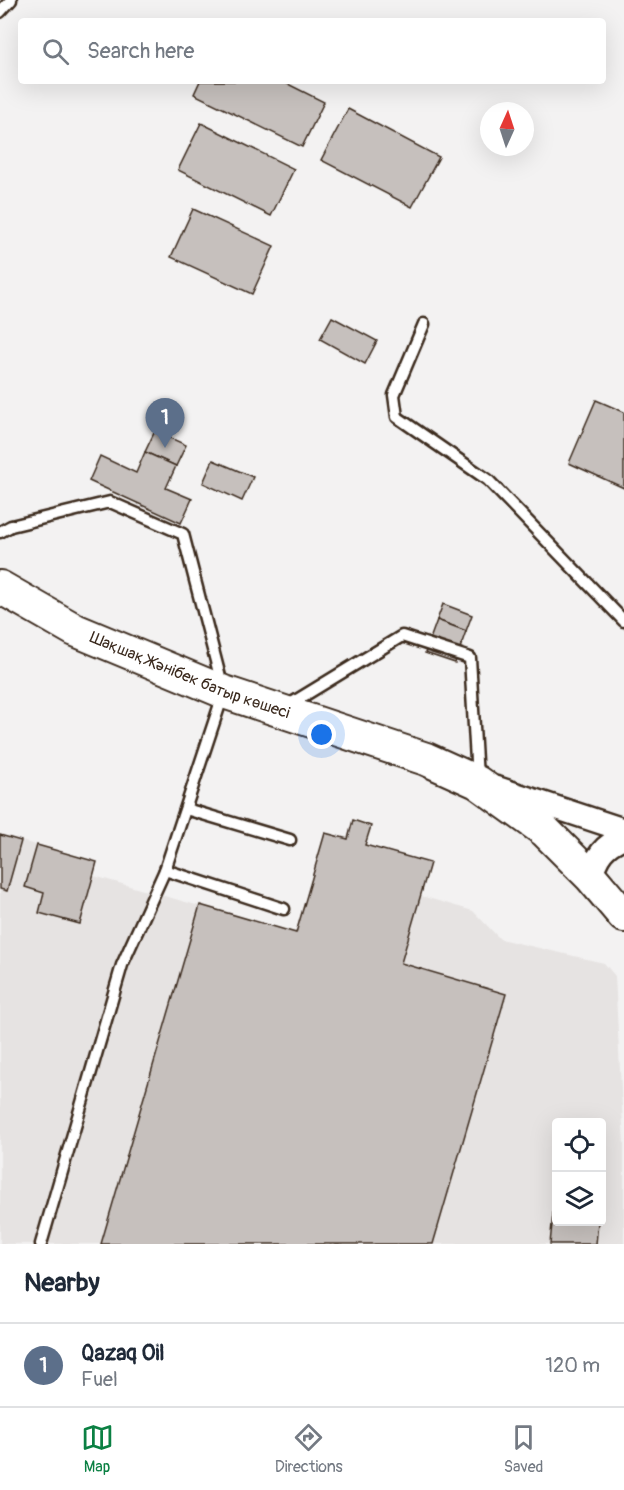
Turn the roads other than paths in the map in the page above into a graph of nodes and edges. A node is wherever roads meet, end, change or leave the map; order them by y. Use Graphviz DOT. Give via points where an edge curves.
graph roads {
  1 [pos="11,0"];
  2 [pos="0,12"];
  3 [pos="424,324"];
  4 [pos="0,532"];
  5 [pos="0,587"];
  6 [pos="624,621"];
  7 [pos="224,692"];
  8 [pos="279,711"];
  9 [pos="477,782"];
  10 [pos="186,809"];
  11 [pos="624,830"];
  12 [pos="624,837"];
  13 [pos="290,840"];
  14 [pos="165,870"];
  15 [pos="591,877"];
  16 [pos="284,909"];
  17 [pos="624,916"];
  18 [pos="41,1244"];
  1 -- 2 [label="lane"];
  3 -- 6 [label="lane" via="394,395 397,417 488,480"];
  4 -- 7 [label="lane" via="110,502 183,534"];
  5 -- 7 [label="main road, Шақшақ Жәнібек батыр көшесі" via="75,630"];
  7 -- 8 [label="main road, Шақшақ Жәнібек батыр көшесі"];
  7 -- 10 [label="lane"];
  8 -- 9 [label="main road, Шақшақ Жәнібек батыр көшесі" via="426,759"];
  8 -- 9 [label="lane" via="402,636 470,658"];
  9 -- 11 [label="street, Шақшақ Жәнібек батыр көшесі"];
  9 -- 15 [label="main road" via="545,831"];
  10 -- 13 [label="lane"];
  10 -- 14 [label="lane"];
  12 -- 15 [label="street" via="600,854"];
  14 -- 16 [label="lane"];
  14 -- 18 [label="lane" via="122,965"];
  15 -- 17 [label="main road"];
}
